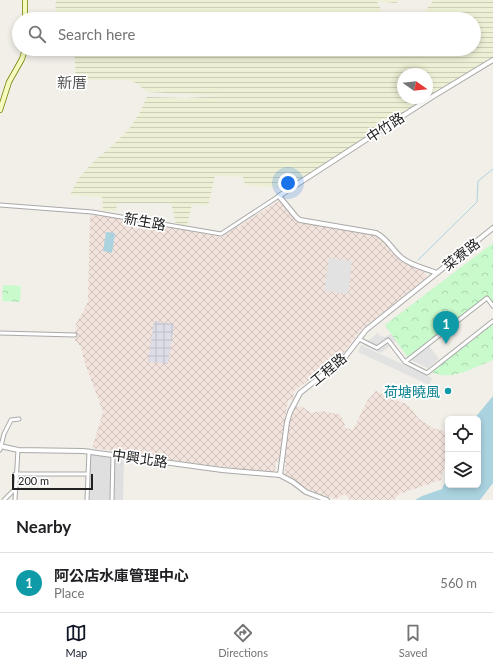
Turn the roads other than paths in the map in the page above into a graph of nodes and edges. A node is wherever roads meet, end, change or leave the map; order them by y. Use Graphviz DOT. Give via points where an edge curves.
graph roads {
  1 [pos="26,0"];
  2 [pos="26,12"];
  3 [pos="20,56"];
  4 [pos="21,56"];
  5 [pos="493,60"];
  6 [pos="0,100"];
  7 [pos="0,110"];
  8 [pos="279,196"];
  9 [pos="0,205"];
  10 [pos="493,228"];
  11 [pos="437,273"];
  12 [pos="493,306"];
  13 [pos="493,321"];
  14 [pos="0,333"];
  15 [pos="75,335"];
  16 [pos="358,338"];
  17 [pos="405,362"];
  18 [pos="19,419"];
  19 [pos="2,434"];
  20 [pos="0,448"];
  21 [pos="18,450"];
  22 [pos="89,451"];
  23 [pos="113,454"];
  24 [pos="15,474"];
  25 [pos="88,474"];
  26 [pos="280,475"];
  27 [pos="16,488"];
  28 [pos="4,500"];
  29 [pos="15,500"];
  30 [pos="87,500"];
  31 [pos="112,500"];
  32 [pos="327,500"];
  1 -- 2 [label="main road"];
  3 -- 6 [label="main road" via="4,86"];
  4 -- 7 [label="main road" via="4,93"];
  5 -- 8 [label="street, 中竹路"];
  8 -- 9 [label="street, 新生路" via="221,234 92,212"];
  8 -- 11 [label="street, 菜寮路" via="297,218 376,234 385,239 402,258"];
  10 -- 11 [label="street, 菜寮路"];
  11 -- 16 [label="street, 工程路"];
  12 -- 17 [label="street" via="486,298"];
  13 -- 17 [label="street" via="427,373"];
  14 -- 15 [label="street"];
  16 -- 17 [label="street" via="377,348 388,340"];
  16 -- 26 [label="street, 工程路" via="346,357 305,388 297,399 287,422"];
  18 -- 19 [label="street" via="11,420"];
  19 -- 20 [label="street"];
  20 -- 21 [label="street, 中興北路"];
  21 -- 22 [label="street, 中興北路"];
  21 -- 24 [label="street"];
  22 -- 23 [label="street, 中興北路"];
  22 -- 25 [label="street"];
  23 -- 26 [label="street, 中興北路" via="222,470"];
  23 -- 31 [label="street"];
  24 -- 25 [label="street"];
  24 -- 27 [label="street"];
  25 -- 30 [label="street"];
  26 -- 32 [label="street" via="306,492"];
  27 -- 28 [label="street"];
  27 -- 29 [label="street"];
}
